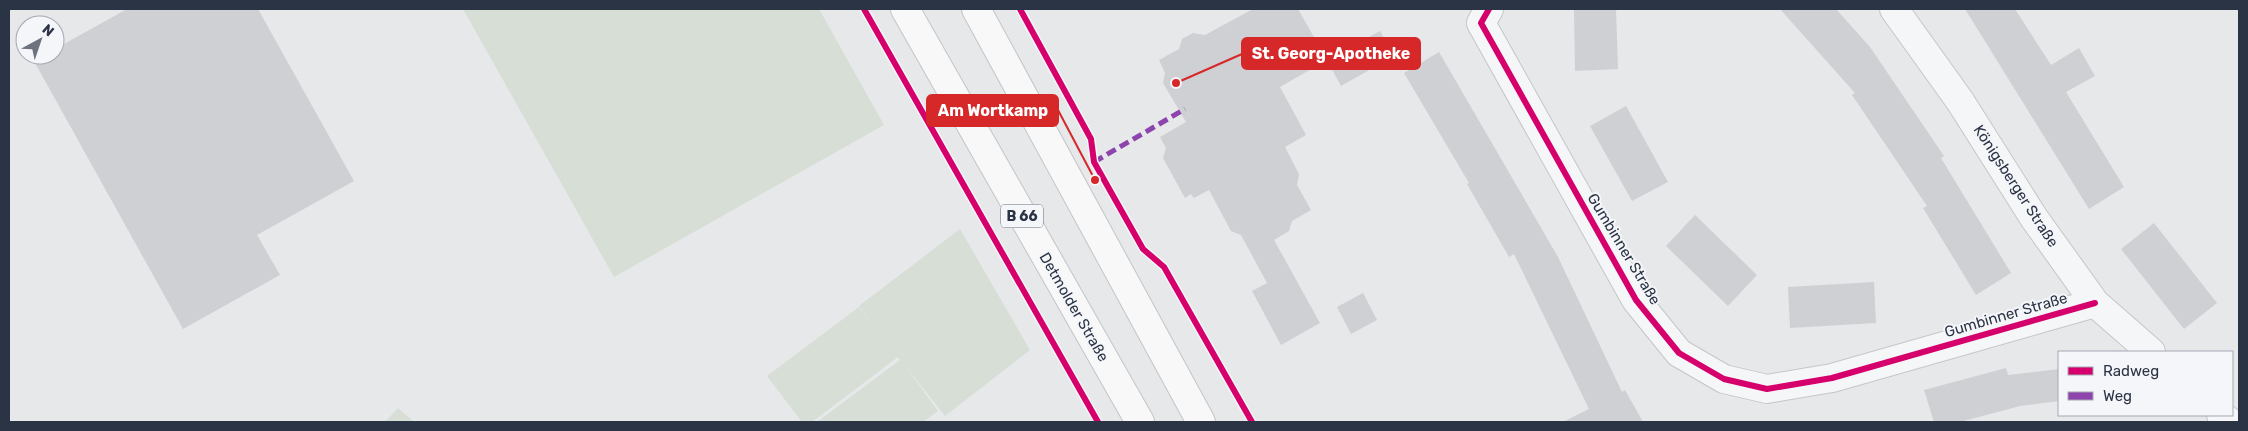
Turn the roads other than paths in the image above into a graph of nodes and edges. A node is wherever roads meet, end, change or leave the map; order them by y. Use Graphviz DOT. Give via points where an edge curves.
graph roads {
  1 [pos="905,9"];
  2 [pos="976,9"];
  3 [pos="1489,9"];
  4 [pos="1894,9"];
  5 [pos="2095,302"];
  6 [pos="2150,351"];
  7 [pos="1140,422"];
  8 [pos="1201,422"];
  1 -- 7 [label="main road, Detmolder Straße / B 66"];
  2 -- 8 [label="main road"];
  3 -- 5 [label="street, Gumbinner Straße" via="1481,23 1636,300 1679,353 1724,379 1767,389 1832,378"];
  4 -- 5 [label="street, Königsberger Straße" via="1960,101 2034,218"];
  5 -- 6 [label="street, Königsberger Straße"];
}
